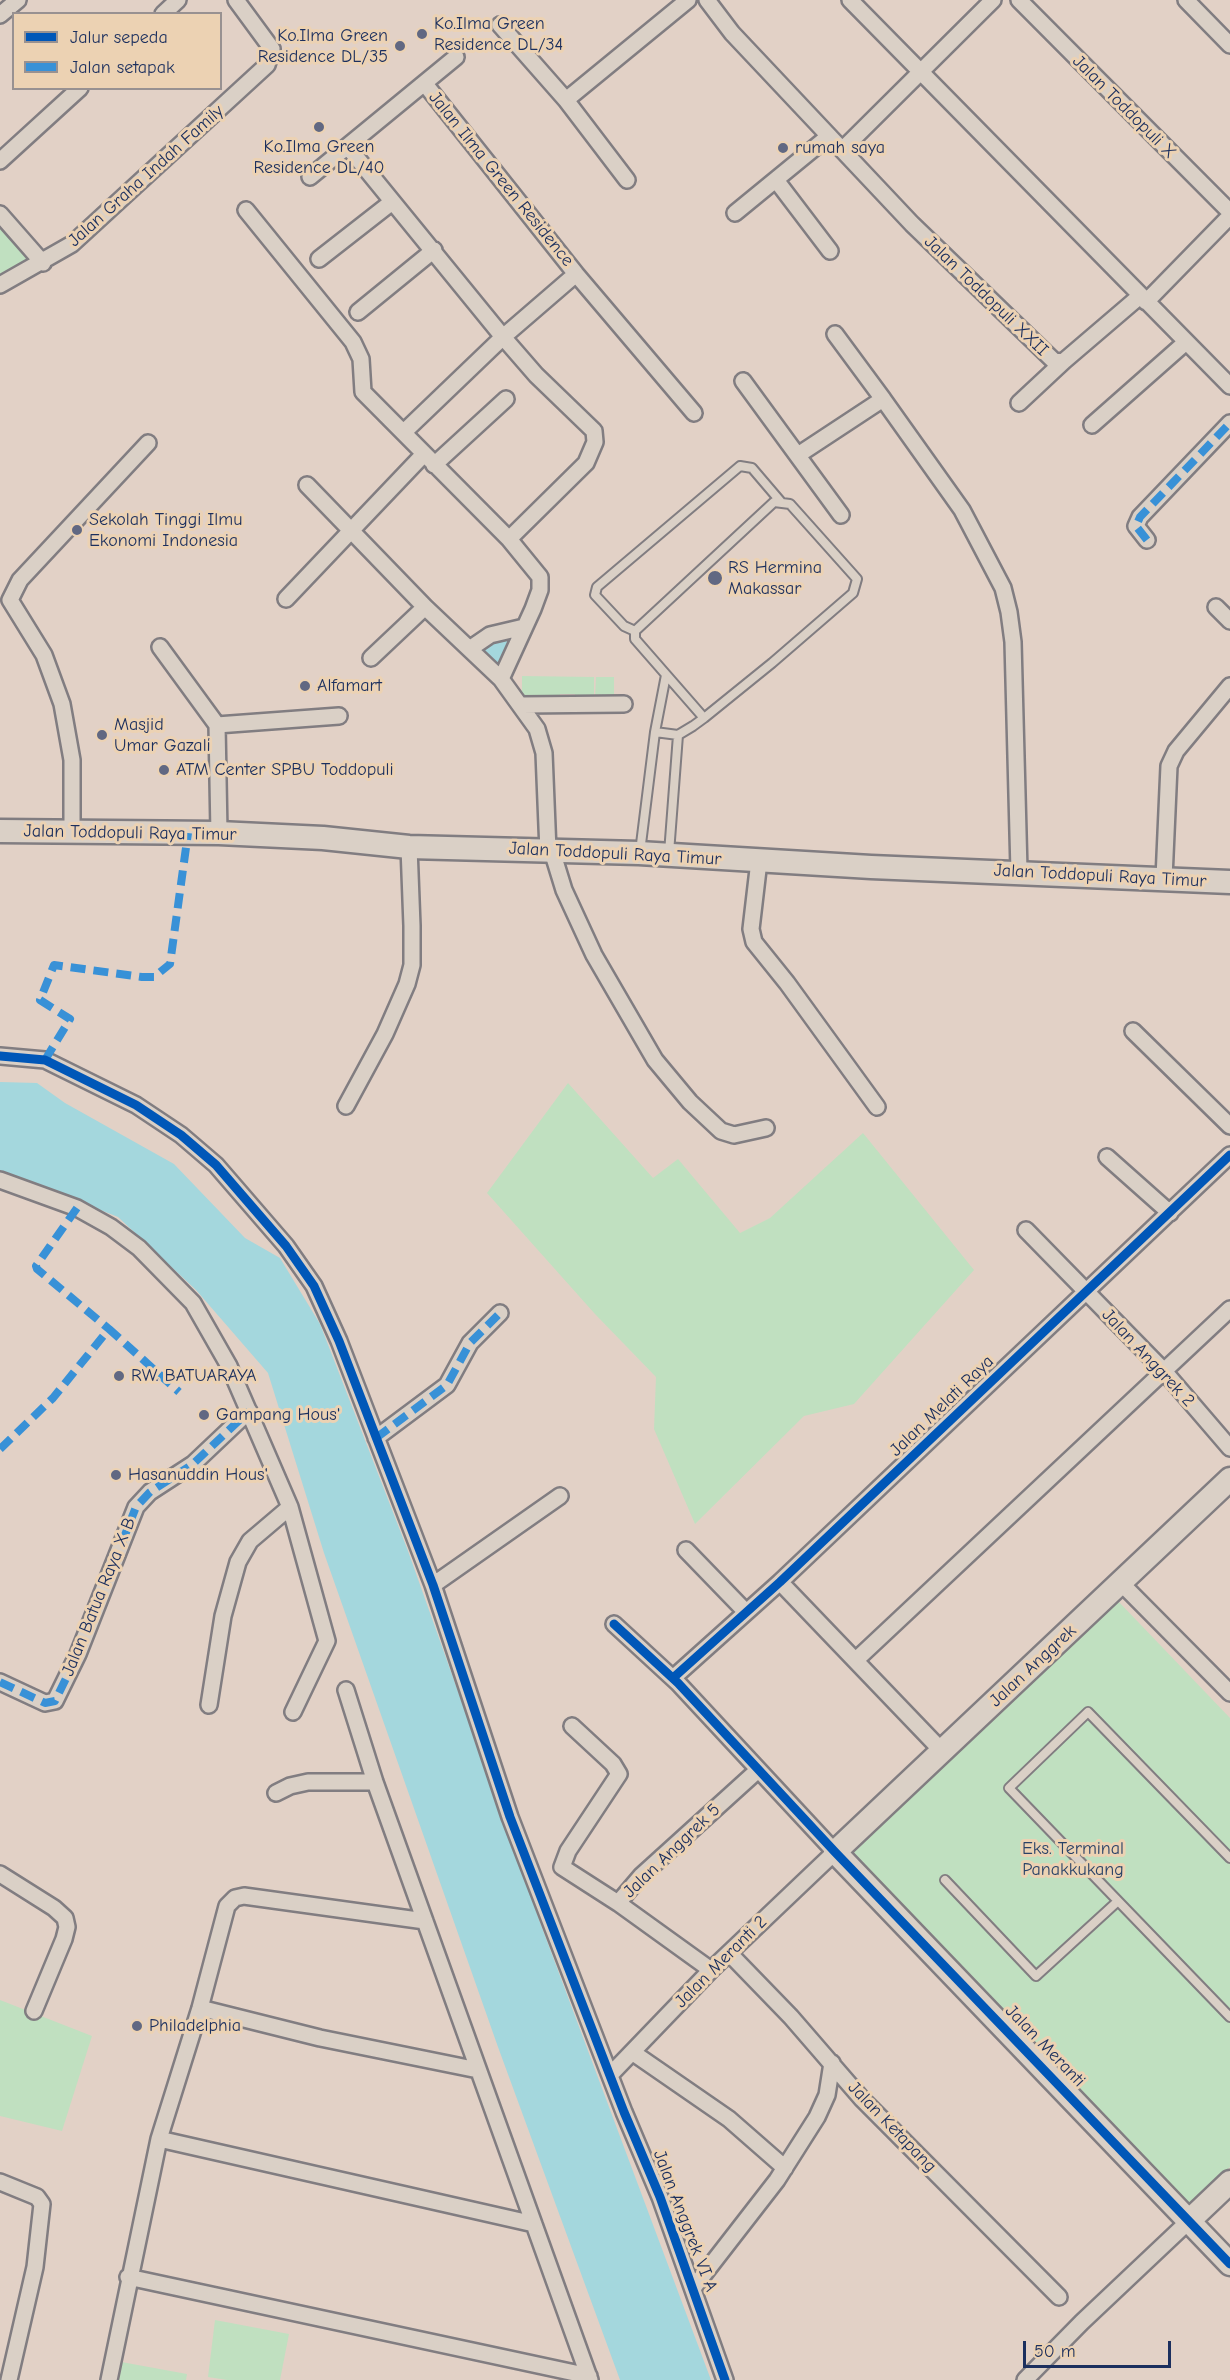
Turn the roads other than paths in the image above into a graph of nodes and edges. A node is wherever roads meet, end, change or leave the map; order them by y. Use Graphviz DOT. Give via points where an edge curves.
graph roads {
  1 [pos="18,0"];
  2 [pos="178,0"];
  3 [pos="236,0"];
  4 [pos="688,0"];
  5 [pos="707,0"];
  6 [pos="850,0"];
  7 [pos="993,0"];
  8 [pos="1019,0"];
  9 [pos="1185,0"];
  10 [pos="166,12"];
  11 [pos="0,15"];
  12 [pos="500,25"];
  13 [pos="1230,45"];
  14 [pos="456,57"];
  15 [pos="921,70"];
  16 [pos="425,84"];
  17 [pos="78,90"];
  18 [pos="566,100"];
  19 [pos="829,136"];
  20 [pos="348,147"];
  21 [pos="843,149"];
  22 [pos="2,156"];
  23 [pos="310,177"];
  24 [pos="627,180"];
  25 [pos="776,180"];
  26 [pos="392,202"];
  27 [pos="246,210"];
  28 [pos="735,213"];
  29 [pos="0,214"];
  30 [pos="1230,214"];
  31 [pos="434,250"];
  32 [pos="830,251"];
  33 [pos="319,259"];
  34 [pos="44,263"];
  35 [pos="576,274"];
  36 [pos="0,285"];
  37 [pos="1143,299"];
  38 [pos="358,312"];
  39 [pos="835,334"];
  40 [pos="503,337"];
  41 [pos="1186,342"];
  42 [pos="1064,361"];
  43 [pos="742,381"];
  44 [pos="1230,386"];
  45 [pos="506,399"];
  46 [pos="883,399"];
  47 [pos="1019,403"];
  48 [pos="694,413"];
  49 [pos="1230,423"];
  50 [pos="1092,425"];
  51 [pos="404,432"];
  52 [pos="147,442"];
  53 [pos="424,454"];
  54 [pos="798,455"];
  55 [pos="434,465"];
  56 [pos="307,485"];
  57 [pos="781,502"];
  58 [pos="842,515"];
  59 [pos="350,529"];
  60 [pos="509,539"];
  61 [pos="1147,540"];
  62 [pos="286,598"];
  63 [pos="6,604"];
  64 [pos="425,607"];
  65 [pos="1216,607"];
  66 [pos="1230,621"];
  67 [pos="524,627"];
  68 [pos="635,631"];
  69 [pos="160,647"];
  70 [pos="471,648"];
  71 [pos="371,658"];
  72 [pos="666,675"];
  73 [pos="501,679"];
  74 [pos="1230,686"];
  75 [pos="624,704"];
  76 [pos="522,705"];
  77 [pos="561,705"];
  78 [pos="339,716"];
  79 [pos="704,718"];
  80 [pos="217,725"];
  81 [pos="655,732"];
  82 [pos="538,733"];
  83 [pos="678,735"];
  84 [pos="0,831"];
  85 [pos="72,831"];
  86 [pos="219,833"];
  87 [pos="409,847"];
  88 [pos="550,851"];
  89 [pos="639,854"];
  90 [pos="669,857"];
  91 [pos="759,861"];
  92 [pos="1019,871"];
  93 [pos="1164,878"];
  94 [pos="1230,882"];
  95 [pos="1133,1031"];
  96 [pos="0,1056"];
  97 [pos="346,1106"];
  98 [pos="877,1107"];
  99 [pos="1230,1126"];
  100 [pos="766,1128"];
  101 [pos="1230,1155"];
  102 [pos="1107,1156"];
  103 [pos="0,1180"];
  104 [pos="1170,1213"];
  105 [pos="1026,1230"];
  106 [pos="1086,1292"];
  107 [pos="1230,1310"];
  108 [pos="500,1313"];
  109 [pos="1163,1370"];
  110 [pos="249,1412"];
  111 [pos="376,1438"];
  112 [pos="1230,1448"];
  113 [pos="1230,1479"];
  114 [pos="560,1496"];
  115 [pos="290,1507"];
  116 [pos="686,1550"];
  117 [pos="780,1582"];
  118 [pos="1120,1583"];
  119 [pos="433,1586"];
  120 [pos="746,1612"];
  121 [pos="614,1623"];
  122 [pos="856,1660"];
  123 [pos="673,1678"];
  124 [pos="0,1682"];
  125 [pos="346,1690"];
  126 [pos="1230,1693"];
  127 [pos="210,1705"];
  128 [pos="293,1712"];
  129 [pos="572,1726"];
  130 [pos="942,1751"];
  131 [pos="758,1770"];
  132 [pos="375,1782"];
  133 [pos="276,1793"];
  134 [pos="835,1852"];
  135 [pos="1230,1858"];
  136 [pos="0,1874"];
  137 [pos="945,1880"];
  138 [pos="1118,1901"];
  139 [pos="618,1903"];
  140 [pos="425,1921"];
  141 [pos="729,1953"];
  142 [pos="711,1970"];
  143 [pos="200,2008"];
  144 [pos="34,2011"];
  145 [pos="1230,2017"];
  146 [pos="632,2052"];
  147 [pos="832,2063"];
  148 [pos="478,2070"];
  149 [pos="610,2075"];
  150 [pos="159,2139"];
  151 [pos="785,2168"];
  152 [pos="0,2182"];
  153 [pos="1230,2182"];
  154 [pos="1190,2220"];
  155 [pos="534,2224"];
  156 [pos="1230,2264"];
  157 [pos="128,2277"];
  158 [pos="694,2288"];
  159 [pos="1059,2297"];
  160 [pos="589,2378"];
  161 [pos="9,2380"];
  162 [pos="109,2380"];
  163 [pos="725,2380"];
  164 [pos="1025,2380"];
  1 -- 11 [label="street"];
  2 -- 10 [label="street"];
  3 -- 34 [label="street, Jalan Graha Indah Family" via="272,49 267,65 83,235"];
  4 -- 18 [label="street"];
  5 -- 19 [label="street, Jalan Toddopuli XXII" via="732,33"];
  6 -- 15 [label="street"];
  7 -- 15 [label="street"];
  8 -- 30 [label="street, Jalan Toddopuli X"];
  9 -- 13 [label="street"];
  12 -- 18 [label="street"];
  14 -- 16 [label="street, Jalan Ilma Green Residence"];
  15 -- 21 [label="street"];
  15 -- 37 [label="street"];
  16 -- 20 [label="street, Jalan Ilma Green Residence"];
  16 -- 35 [label="street, Jalan Ilma Green Residence"];
  17 -- 22 [label="street"];
  18 -- 24 [label="street"];
  19 -- 21 [label="street, Jalan Toddopuli XXII"];
  19 -- 25 [label="street"];
  20 -- 23 [label="street, Jalan Ilma Green Residence"];
  20 -- 26 [label="street"];
  21 -- 42 [label="street, Jalan Toddopuli XXII" via="1010,321 1055,362"];
  25 -- 28 [label="street"];
  25 -- 32 [label="street"];
  26 -- 31 [label="street"];
  26 -- 33 [label="street"];
  27 -- 51 [label="street" via="353,342 361,359 363,392"];
  29 -- 34 [label="street"];
  30 -- 37 [label="street, Jalan Toddopuli XXII"];
  31 -- 38 [label="street"];
  31 -- 40 [label="street"];
  34 -- 36 [label="street, Jalan Graha Indah Family"];
  35 -- 40 [label="street, Jalan Ilma Green Residence"];
  35 -- 48 [label="street, Jalan Ilma Green Residence"];
  37 -- 41 [label="street"];
  37 -- 42 [label="street, Jalan Toddopuli XXII"];
  39 -- 46 [label="street"];
  40 -- 51 [label="street, Jalan Ilma Green Residence"];
  40 -- 60 [label="street" via="594,431 595,442 586,463"];
  41 -- 44 [label="street"];
  41 -- 50 [label="street"];
  42 -- 47 [label="street"];
  43 -- 54 [label="street"];
  45 -- 55 [label="street"];
  46 -- 54 [label="street"];
  46 -- 92 [label="street" via="962,510 1003,588 1013,642"];
  49 -- 61 [label="street" via="1140,517 1136,525"];
  51 -- 53 [label="street"];
  52 -- 63 [label="street" via="20,580"];
  53 -- 55 [label="street"];
  53 -- 59 [label="street"];
  54 -- 58 [label="street"];
  55 -- 60 [label="street"];
  56 -- 59 [label="street"];
  57 -- 68 [label="lane" via="774,502"];
  57 -- 68 [label="lane" via="752,468 740,466 597,587 595,595 624,626"];
  57 -- 79 [label="lane" via="804,516 857,579 857,585 853,593"];
  59 -- 62 [label="street"];
  59 -- 64 [label="street"];
  60 -- 67 [label="street" via="540,577 540,590"];
  63 -- 85 [label="street" via="44,655 62,704 72,760"];
  64 -- 70 [label="street"];
  64 -- 71 [label="street"];
  65 -- 66 [label="street"];
  67 -- 70 [label="street" via="490,635"];
  67 -- 73 [label="street"];
  68 -- 72 [label="lane" via="635,639"];
  69 -- 80 [label="street"];
  70 -- 73 [label="street"];
  72 -- 79 [label="lane"];
  72 -- 81 [label="lane"];
  73 -- 76 [label="street"];
  74 -- 93 [label="street" via="1176,751 1169,766"];
  75 -- 77 [label="street"];
  76 -- 77 [label="street"];
  76 -- 82 [label="street"];
  77 -- 82 [label="street" via="544,720"];
  78 -- 80 [label="street"];
  79 -- 83 [label="lane"];
  80 -- 86 [label="street"];
  81 -- 83 [label="lane"];
  81 -- 89 [label="lane"];
  82 -- 88 [label="street" via="545,764"];
  83 -- 90 [label="lane"];
  84 -- 85 [label="main road, Jalan Toddopuli Raya Timur"];
  85 -- 86 [label="main road, Jalan Toddopuli Raya Timur"];
  86 -- 87 [label="main road, Jalan Toddopuli Raya Timur"];
  87 -- 88 [label="main road, Jalan Toddopuli Raya Timur"];
  87 -- 97 [label="street" via="412,965 385,1034"];
  88 -- 89 [label="main road, Jalan Toddopuli Raya Timur"];
  88 -- 100 [label="street" via="594,955 655,1060 721,1131 734,1135"];
  89 -- 90 [label="main road, Jalan Toddopuli Raya Timur"];
  90 -- 91 [label="main road, Jalan Toddopuli Raya Timur"];
  91 -- 92 [label="main road, Jalan Toddopuli Raya Timur"];
  91 -- 98 [label="street" via="751,929 754,942"];
  92 -- 93 [label="main road, Jalan Toddopuli Raya Timur"];
  93 -- 94 [label="main road, Jalan Toddopuli Raya Timur"];
  95 -- 99 [label="street"];
  96 -- 111 [label="street, Jalan Anggrek VI A" via="45,1060 136,1105 216,1165 286,1246 314,1286"];
  101 -- 104 [label="street, Jalan Melati Raya"];
  102 -- 104 [label="street"];
  103 -- 110 [label="street" via="77,1208 139,1248 193,1303 229,1366"];
  104 -- 106 [label="street, Jalan Melati Raya"];
  105 -- 106 [label="street, Jalan Anggrek 2"];
  106 -- 109 [label="street, Jalan Anggrek 2"];
  106 -- 117 [label="street, Jalan Melati Raya"];
  107 -- 109 [label="street"];
  108 -- 111 [label="street" via="470,1343 447,1385"];
  109 -- 112 [label="street, Jalan Anggrek 2"];
  109 -- 122 [label="street"];
  110 -- 115 [label="street"];
  110 -- 124 [label="street, Jalan Batua Raya X B" via="193,1464 150,1492 136,1507 78,1654 55,1701 45,1703"];
  111 -- 119 [label="street, Jalan Anggrek VI A"];
  113 -- 118 [label="main road, Jalan Anggrek"];
  114 -- 119 [label="street"];
  115 -- 127 [label="street" via="250,1541 238,1562 223,1616"];
  115 -- 128 [label="street" via="327,1641"];
  116 -- 120 [label="street"];
  117 -- 120 [label="street, Jalan Melati Raya"];
  117 -- 122 [label="street"];
  118 -- 126 [label="street"];
  118 -- 130 [label="main road, Jalan Anggrek"];
  119 -- 149 [label="street, Jalan Anggrek VI A" via="510,1817"];
  120 -- 123 [label="street, Jalan Melati Raya"];
  121 -- 123 [label="street"];
  122 -- 130 [label="street"];
  123 -- 131 [label="street"];
  125 -- 132 [label="street"];
  129 -- 139 [label="street" via="619,1774 568,1851 562,1867"];
  130 -- 134 [label="main road, Jalan Anggrek"];
  131 -- 134 [label="street"];
  131 -- 139 [label="street, Jalan Anggrek 5" via="641,1876"];
  132 -- 133 [label="street" via="308,1782"];
  132 -- 140 [label="street"];
  134 -- 141 [label="street, Jalan Meranti 2"];
  134 -- 154 [label="main road, Jalan Meranti"];
  135 -- 138 [label="lane" via="1088,1712 1009,1788"];
  136 -- 144 [label="street" via="65,1918 64,1939"];
  137 -- 138 [label="lane" via="1036,1976"];
  138 -- 145 [label="lane"];
  139 -- 142 [label="street, Jalan Anggrek 5"];
  140 -- 143 [label="street" via="239,1896 224,1913"];
  140 -- 148 [label="street"];
  141 -- 142 [label="street, Jalan Meranti 2"];
  141 -- 147 [label="street, Jalan Ketapang"];
  142 -- 146 [label="street, Jalan Meranti 2"];
  143 -- 148 [label="street" via="320,2038"];
  143 -- 150 [label="street"];
  146 -- 149 [label="street, Jalan Meranti 2"];
  146 -- 151 [label="street" via="729,2119"];
  147 -- 151 [label="street" via="827,2095"];
  147 -- 159 [label="street, Jalan Ketapang" via="862,2099"];
  148 -- 155 [label="street"];
  149 -- 158 [label="street, Jalan Anggrek VI A"];
  150 -- 155 [label="street"];
  150 -- 157 [label="street"];
  151 -- 158 [label="street"];
  152 -- 161 [label="street" via="37,2197 42,2204 36,2267"];
  153 -- 154 [label="main road"];
  154 -- 156 [label="main road, Jalan Meranti"];
  154 -- 164 [label="street"];
  155 -- 160 [label="street"];
  157 -- 160 [label="street"];
  157 -- 162 [label="street"];
  158 -- 163 [label="street, Jalan Anggrek VI A"];
}
